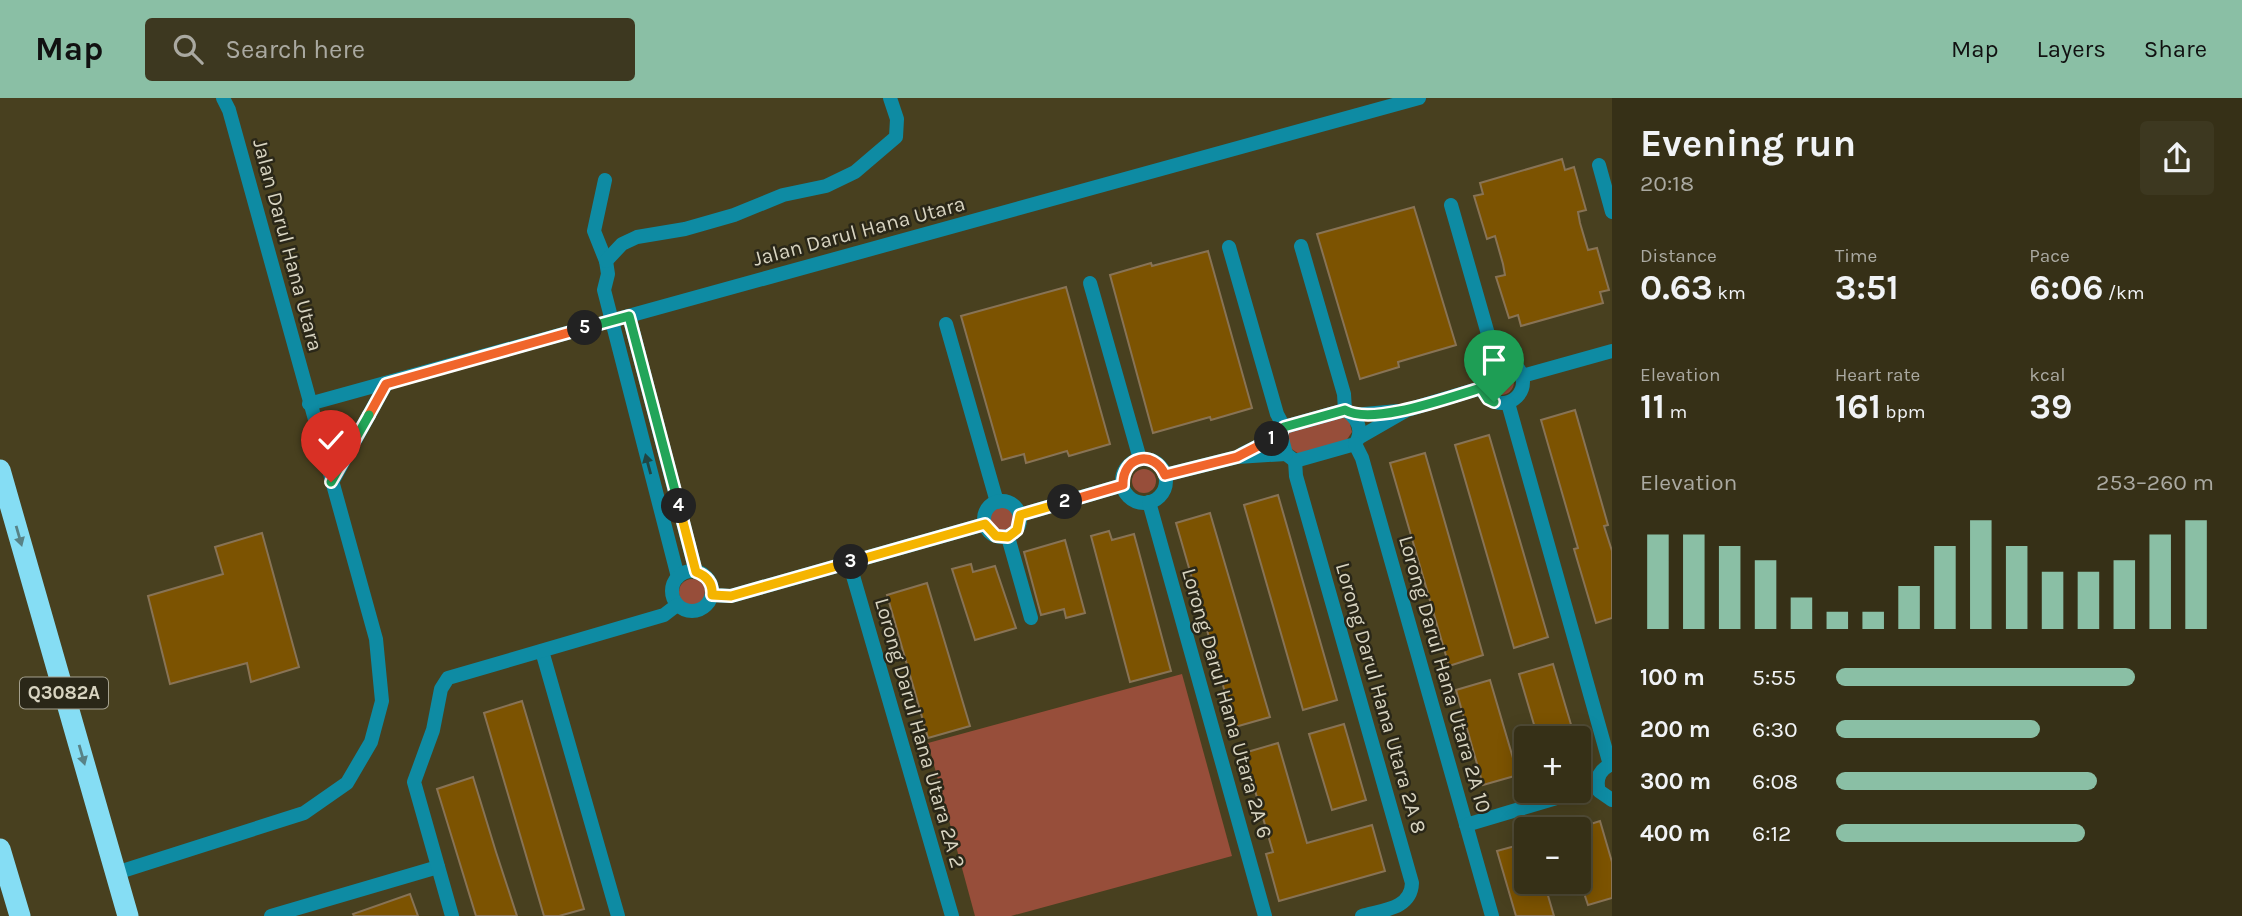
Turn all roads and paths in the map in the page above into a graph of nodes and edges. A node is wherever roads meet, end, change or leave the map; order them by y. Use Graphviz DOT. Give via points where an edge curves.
graph roads {
  1 [pos="223,98"];
  2 [pos="891,98"];
  3 [pos="1419,98"];
  4 [pos="1598,165"];
  5 [pos="605,180"];
  6 [pos="1451,205"];
  7 [pos="1612,212"];
  8 [pos="1301,246"];
  9 [pos="1229,247"];
  10 [pos="607,261"];
  11 [pos="1090,283"];
  12 [pos="629,316"];
  13 [pos="610,321"];
  14 [pos="946,324"];
  15 [pos="1612,351"];
  16 [pos="1496,362"];
  17 [pos="1522,376"];
  18 [pos="386,384"];
  19 [pos="1481,388"];
  20 [pos="1508,403"];
  21 [pos="309,404"];
  22 [pos="1407,410"];
  23 [pos="1349,412"];
  24 [pos="1283,431"];
  25 [pos="1357,440"];
  26 [pos="1237,457"];
  27 [pos="1291,457"];
  28 [pos="1140,460"];
  29 [pos="0,470"];
  30 [pos="1165,475"];
  31 [pos="331,482"];
  32 [pos="1123,485"];
  33 [pos="997,502"];
  34 [pos="1149,502"];
  35 [pos="1020,515"];
  36 [pos="985,524"];
  37 [pos="1008,537"];
  38 [pos="849,562"];
  39 [pos="696,572"];
  40 [pos="678,577"];
  41 [pos="712,595"];
  42 [pos="677,605"];
  43 [pos="1031,618"];
  44 [pos="542,651"];
  45 [pos="1611,765"];
  46 [pos="1597,786"];
  47 [pos="1612,800"];
  48 [pos="1466,825"];
  49 [pos="0,849"];
  50 [pos="438,867"];
  51 [pos="116,873"];
  52 [pos="11,905"];
  53 [pos="128,916"];
  54 [pos="271,916"];
  55 [pos="452,916"];
  56 [pos="618,916"];
  57 [pos="951,916"];
  58 [pos="1265,916"];
  59 [pos="1363,916"];
  60 [pos="1492,916"];
  1 -- 21 [label="street, Jalan Darul Hana Utara"];
  2 -- 10 [label="street" via="896,137 855,172 734,215 637,237 622,244"];
  3 -- 12 [label="street, Jalan Darul Hana Utara"];
  4 -- 7 [label="street"];
  5 -- 10 [label="street" via="594,231"];
  6 -- 16 [label="street"];
  8 -- 23 [label="street, Lorong Darul Hana Utara 2A 10"];
  9 -- 24 [label="street, Lorong Darul Hana Utara 2A 8"];
  10 -- 13 [label="street" via="604,290"];
  11 -- 28 [label="street"];
  12 -- 13 [label="street, Jalan Darul Hana Utara"];
  12 -- 39 [label="street"];
  13 -- 18 [label="street, Jalan Darul Hana Utara"];
  40 -- 13 [label="street, one-way"];
  14 -- 33 [label="street"];
  15 -- 17 [label="street"];
  16 -- 17 [label="street" via="1513,364"];
  16 -- 19 [label="street" via="1483,373"];
  17 -- 20 [label="street" via="1519,395"];
  18 -- 21 [label="street, Jalan Darul Hana Utara"];
  18 -- 31 [label="street"];
  19 -- 20 [label="street" via="1488,399"];
  19 -- 22 [label="street"];
  20 -- 45 [label="street"];
  21 -- 31 [label="street, Jalan Darul Hana Utara"];
  22 -- 23 [label="street"];
  22 -- 25 [label="street"];
  23 -- 24 [label="street"];
  23 -- 25 [label="street, Lorong Darul Hana Utara 2A 10" via="1359,425"];
  24 -- 26 [label="street"];
  24 -- 27 [label="street, Lorong Darul Hana Utara 2A 8"];
  25 -- 27 [label="street"];
  25 -- 48 [label="street, Lorong Darul Hana Utara 2A 10"];
  26 -- 27 [label="street"];
  26 -- 30 [label="street"];
  27 -- 59 [label="street, Lorong Darul Hana Utara 2A 8" via="1412,883 1402,905"];
  28 -- 30 [label="street" via="1151,460"];
  28 -- 32 [label="street" via="1126,468"];
  29 -- 51 [label="highway, Q3082A, one-way"];
  30 -- 34 [label="street" via="1164,490"];
  31 -- 51 [label="street, Jalan Darul Hana Utara" via="376,639 382,701 371,742 347,783 304,813"];
  32 -- 34 [label="street" via="1133,499"];
  32 -- 35 [label="street"];
  33 -- 35 [label="street" via="1012,504"];
  33 -- 36 [label="street" via="986,512"];
  34 -- 58 [label="street, Lorong Darul Hana Utara 2A 6"];
  35 -- 37 [label="street" via="1017,530"];
  36 -- 37 [label="street" via="996,536"];
  36 -- 38 [label="street"];
  37 -- 43 [label="street"];
  38 -- 41 [label="street" via="731,596"];
  38 -- 57 [label="street, Lorong Darul Hana Utara 2A 2"];
  39 -- 40 [label="street"];
  39 -- 41 [label="street" via="708,579"];
  40 -- 42 [label="street" via="672,590"];
  41 -- 42 [label="street" via="698,611"];
  42 -- 44 [label="street" via="664,615"];
  44 -- 50 [label="street" via="448,678 441,689 433,730 414,782"];
  44 -- 56 [label="street"];
  45 -- 46 [label="street" via="1599,774"];
  46 -- 47 [label="street"];
  46 -- 48 [label="street"];
  48 -- 60 [label="street, Lorong Darul Hana Utara 2A 10"];
  49 -- 52 [label="highway"];
  50 -- 54 [label="street"];
  50 -- 55 [label="street"];
  51 -- 53 [label="highway, Q3082A"];
}
